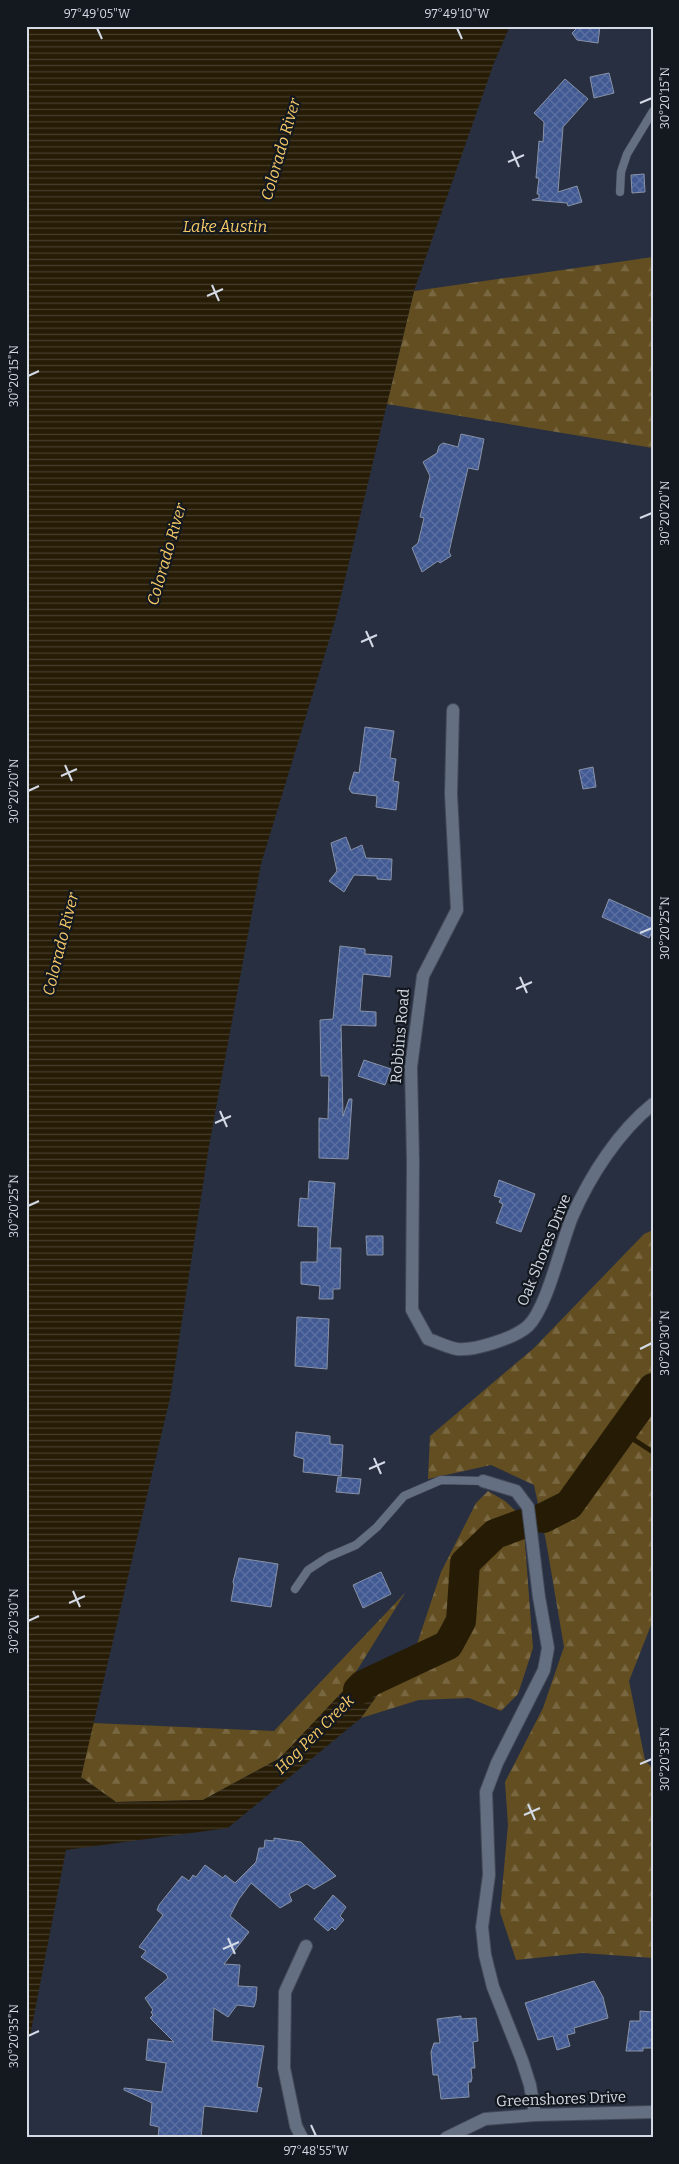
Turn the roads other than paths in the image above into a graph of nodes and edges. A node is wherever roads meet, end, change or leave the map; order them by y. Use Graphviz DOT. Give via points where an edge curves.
graph roads {
  1 [pos="653,111"];
  2 [pos="620,192"];
  3 [pos="454,710"];
  4 [pos="653,1104"];
  5 [pos="458,1349"];
  6 [pos="483,1481"];
  7 [pos="295,1589"];
  8 [pos="306,1946"];
  9 [pos="653,2112"];
  10 [pos="535,2115"];
  11 [pos="302,2138"];
  12 [pos="446,2138"];
  1 -- 2 [label="lane" via="627,154 620,172"];
  3 -- 5 [label="street, Robbins Road" via="451,794 457,910 422,976 411,1067 412,1310 428,1339"];
  4 -- 5 [label="street, Oak Shores Drive" via="635,1118 600,1165 572,1216 540,1309 528,1326 496,1344"];
  6 -- 7 [label="lane" via="441,1480 404,1496 356,1545 328,1556 308,1570"];
  6 -- 10 [label="street" via="516,1491 528,1507 548,1648 544,1670 497,1763 486,1792 489,1875 482,1927 493,1987 522,2060"];
  8 -- 11 [label="street" via="285,1992 284,2068 296,2126"];
  9 -- 10 [label="street, Greenshores Drive"];
  10 -- 12 [label="street, Greenshores Drive" via="485,2119"];
}
